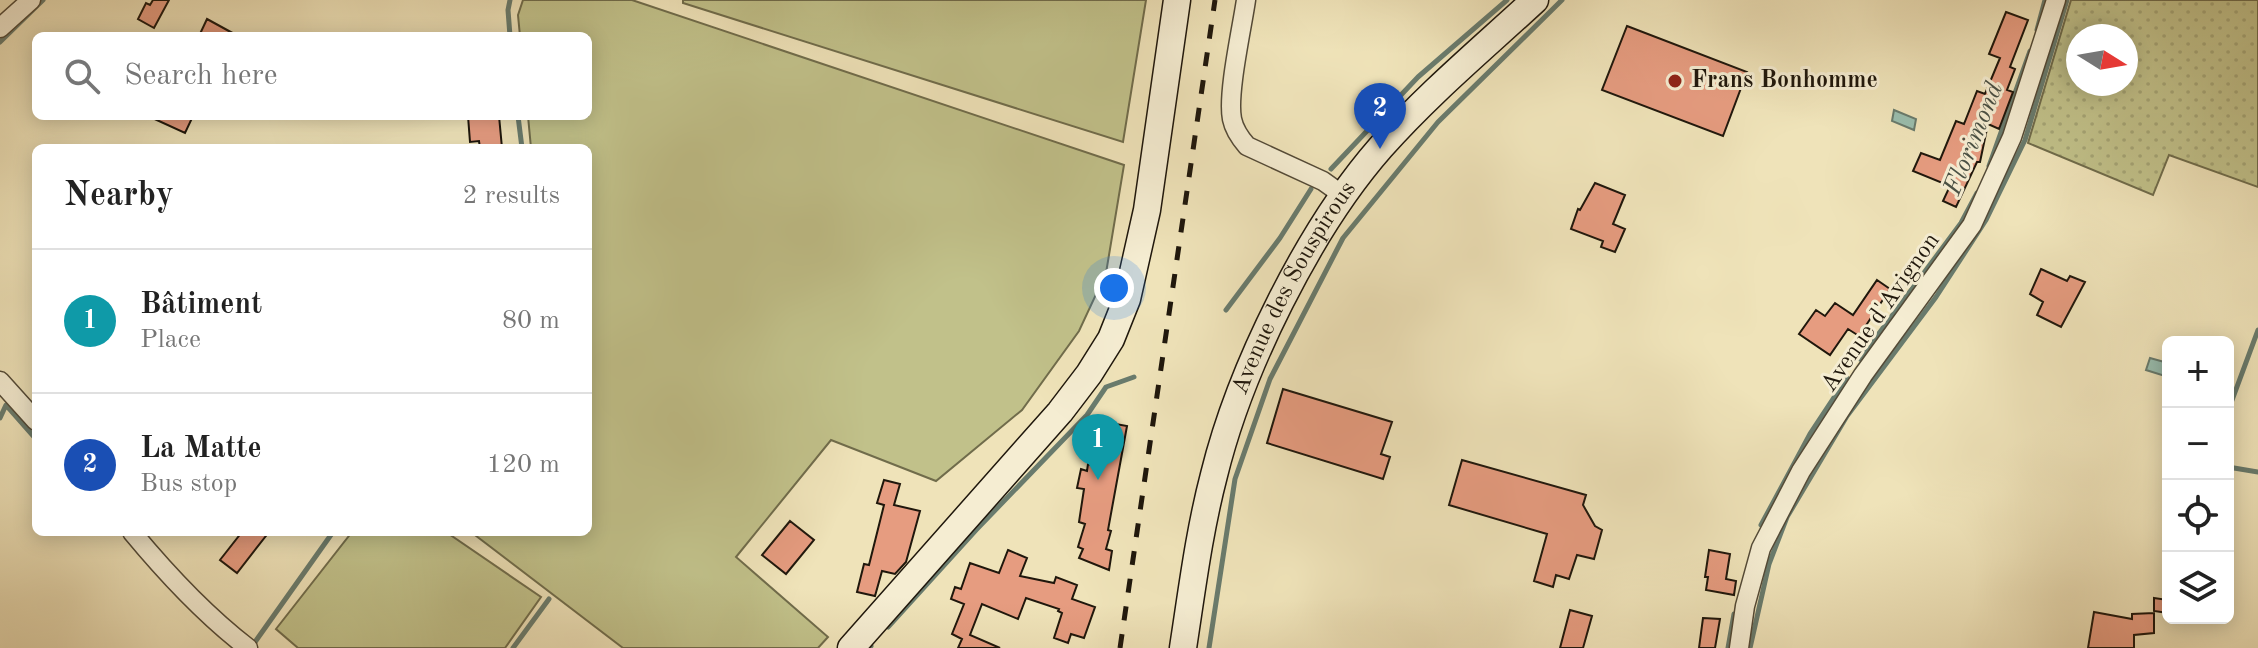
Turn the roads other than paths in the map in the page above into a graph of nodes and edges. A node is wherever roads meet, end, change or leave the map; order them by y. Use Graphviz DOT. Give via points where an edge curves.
graph roads {
  1 [pos="31,0"];
  2 [pos="1177,0"];
  3 [pos="1246,0"];
  4 [pos="1535,0"];
  5 [pos="2056,0"];
  6 [pos="0,28"];
  7 [pos="1344,196"];
  8 [pos="0,381"];
  9 [pos="32,417"];
  10 [pos="136,536"];
  11 [pos="248,648"];
  12 [pos="851,648"];
  13 [pos="1183,648"];
  14 [pos="1739,648"];
  1 -- 6 [label="street"];
  2 -- 12 [label="main road" via="1138,256 1111,339 1060,412"];
  3 -- 7 [label="street" via="1233,90 1232,118 1239,136 1247,146"];
  4 -- 7 [label="main road, Avenue des Souspirous" via="1405,123"];
  5 -- 14 [label="street, Avenue d'Avignon" via="2012,137 1972,225 1863,375 1801,471 1761,548"];
  7 -- 13 [label="main road, Avenue des Souspirous" via="1285,293 1230,424 1204,518"];
  8 -- 9 [label="street"];
  10 -- 11 [label="street"];
}
